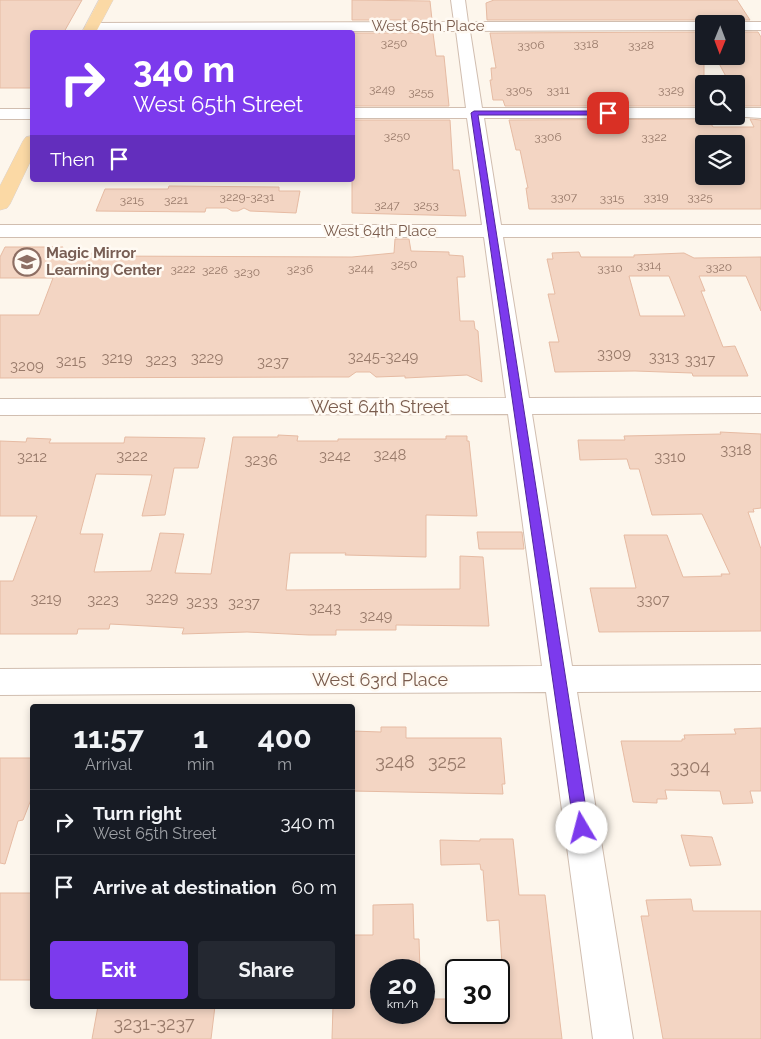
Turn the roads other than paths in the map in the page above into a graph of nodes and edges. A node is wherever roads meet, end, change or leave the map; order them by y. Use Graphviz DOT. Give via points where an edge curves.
graph roads {
  1 [pos="106,0"];
  2 [pos="458,0"];
  3 [pos="461,26"];
  4 [pos="695,26"];
  5 [pos="745,26"];
  6 [pos="761,26"];
  7 [pos="90,30"];
  8 [pos="355,113"];
  9 [pos="474,113"];
  10 [pos="695,113"];
  11 [pos="745,113"];
  12 [pos="761,113"];
  13 [pos="0,114"];
  14 [pos="30,114"];
  15 [pos="30,146"];
  16 [pos="0,204"];
  17 [pos="0,231"];
  18 [pos="492,231"];
  19 [pos="761,231"];
  20 [pos="518,405"];
  21 [pos="761,405"];
  22 [pos="0,407"];
  23 [pos="559,678"];
  24 [pos="761,678"];
  25 [pos="0,682"];
  26 [pos="613,1039"];
  1 -- 7 [label="main road"];
  2 -- 3 [label="street"];
  3 -- 4 [label="street, West 65th Place"];
  3 -- 7 [label="street, West 65th Place"];
  3 -- 9 [label="street"];
  5 -- 6 [label="street"];
  8 -- 9 [label="street"];
  9 -- 10 [label="street"];
  9 -- 18 [label="street"];
  11 -- 12 [label="street"];
  13 -- 14 [label="street"];
  15 -- 16 [label="main road"];
  17 -- 18 [label="street, West 64th Place"];
  18 -- 19 [label="street, West 64th Place"];
  18 -- 20 [label="street"];
  20 -- 21 [label="street, West 64th Street"];
  20 -- 22 [label="street, West 64th Street"];
  20 -- 23 [label="street"];
  23 -- 24 [label="street, West 63rd Place"];
  23 -- 25 [label="street, West 63rd Place"];
  23 -- 26 [label="street"];
}
